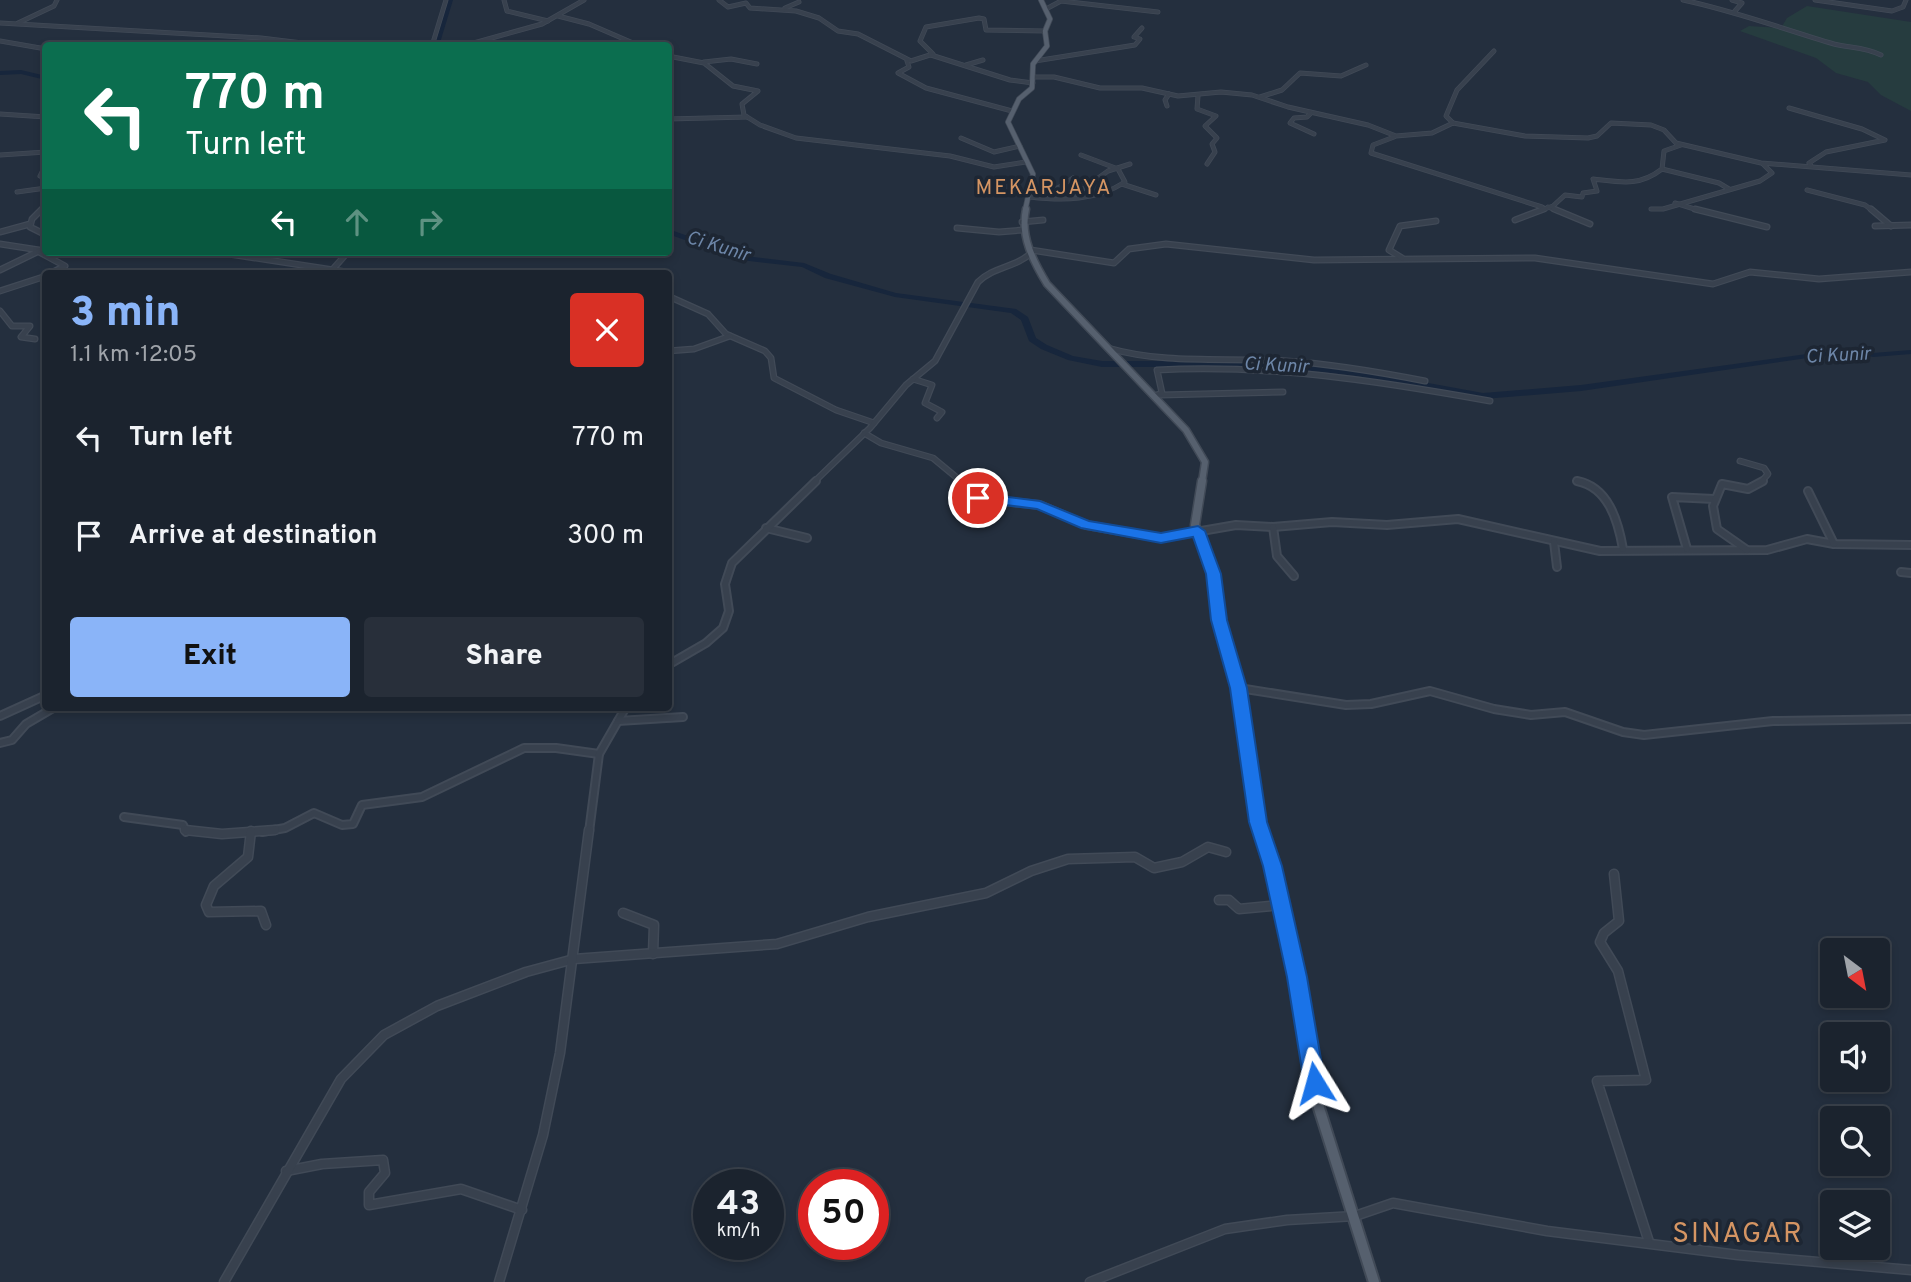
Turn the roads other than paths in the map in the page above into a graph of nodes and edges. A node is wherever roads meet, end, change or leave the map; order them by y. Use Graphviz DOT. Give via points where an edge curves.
graph roads {
  1 [pos="59,0"];
  2 [pos="446,0"];
  3 [pos="505,0"];
  4 [pos="584,0"];
  5 [pos="719,0"];
  6 [pos="1041,0"];
  7 [pos="1122,0"];
  8 [pos="1683,0"];
  9 [pos="1815,0"];
  10 [pos="1906,0"];
  11 [pos="1728,1"];
  12 [pos="799,2"];
  13 [pos="1705,2"];
  14 [pos="1116,8"];
  15 [pos="781,9"];
  16 [pos="1046,9"];
  17 [pos="1735,11"];
  18 [pos="1158,12"];
  19 [pos="558,16"];
  20 [pos="550,21"];
  21 [pos="0,23"];
  22 [pos="18,23"];
  23 [pos="1142,28"];
  24 [pos="1045,30"];
  25 [pos="0,41"];
  26 [pos="298,42"];
  27 [pos="433,42"];
  28 [pos="477,42"];
  29 [pos="630,42"];
  30 [pos="42,48"];
  31 [pos="1494,51"];
  32 [pos="932,55"];
  33 [pos="1881,55"];
  34 [pos="672,56"];
  35 [pos="983,60"];
  36 [pos="907,61"];
  37 [pos="1035,61"];
  38 [pos="703,62"];
  39 [pos="757,64"];
  40 [pos="966,65"];
  41 [pos="1366,65"];
  42 [pos="1033,80"];
  43 [pos="1170,94"];
  44 [pos="1198,96"];
  45 [pos="1259,97"];
  46 [pos="1167,106"];
  47 [pos="1789,108"];
  48 [pos="1012,111"];
  49 [pos="1311,113"];
  50 [pos="0,114"];
  51 [pos="42,117"];
  52 [pos="747,117"];
  53 [pos="672,119"];
  54 [pos="1453,123"];
  55 [pos="1314,134"];
  56 [pos="1396,136"];
  57 [pos="961,138"];
  58 [pos="1683,145"];
  59 [pos="1020,146"];
  60 [pos="42,152"];
  61 [pos="0,155"];
  62 [pos="1081,155"];
  63 [pos="1026,162"];
  64 [pos="1761,163"];
  65 [pos="1130,164"];
  66 [pos="1207,164"];
  67 [pos="1811,166"];
  68 [pos="1113,167"];
  69 [pos="1662,169"];
  70 [pos="1911,175"];
  71 [pos="1073,178"];
  72 [pos="1122,184"];
  73 [pos="1058,188"];
  74 [pos="42,189"];
  75 [pos="1729,189"];
  76 [pos="1807,190"];
  77 [pos="17,192"];
  78 [pos="1031,194"];
  79 [pos="1156,195"];
  80 [pos="1675,203"];
  81 [pos="1546,208"];
  82 [pos="42,209"];
  83 [pos="1651,209"];
  84 [pos="1716,209"];
  85 [pos="1707,213"];
  86 [pos="42,216"];
  87 [pos="34,217"];
  88 [pos="1043,220"];
  89 [pos="1515,220"];
  90 [pos="1022,222"];
  91 [pos="1436,222"];
  92 [pos="30,224"];
  93 [pos="1590,224"];
  94 [pos="1911,225"];
  95 [pos="1875,226"];
  96 [pos="1891,226"];
  97 [pos="1767,227"];
  98 [pos="957,228"];
  99 [pos="1023,230"];
  100 [pos="0,232"];
  101 [pos="42,234"];
  102 [pos="0,244"];
  103 [pos="42,250"];
  104 [pos="1031,251"];
  105 [pos="51,256"];
  106 [pos="242,256"];
  107 [pos="345,256"];
  108 [pos="1403,258"];
  109 [pos="0,270"];
  110 [pos="56,270"];
  111 [pos="333,270"];
  112 [pos="1911,272"];
  113 [pos="42,277"];
  114 [pos="0,291"];
  115 [pos="672,298"];
  116 [pos="0,311"];
  117 [pos="730,336"];
  118 [pos="35,339"];
  119 [pos="1110,350"];
  120 [pos="672,351"];
  121 [pos="913,379"];
  122 [pos="1425,381"];
  123 [pos="1283,392"];
  124 [pos="1157,396"];
  125 [pos="1490,401"];
  126 [pos="937,418"];
  127 [pos="874,423"];
  128 [pos="864,433"];
  129 [pos="1740,461"];
  130 [pos="1577,481"];
  131 [pos="1808,491"];
  132 [pos="1714,499"];
  133 [pos="1273,527"];
  134 [pos="766,528"];
  135 [pos="1198,531"];
  136 [pos="807,538"];
  137 [pos="1554,542"];
  138 [pos="1834,544"];
  139 [pos="1911,545"];
  140 [pos="1623,549"];
  141 [pos="1687,550"];
  142 [pos="1749,551"];
  143 [pos="1557,567"];
  144 [pos="1901,572"];
  145 [pos="1911,573"];
  146 [pos="1294,576"];
  147 [pos="672,663"];
  148 [pos="1239,688"];
  149 [pos="42,697"];
  150 [pos="48,711"];
  151 [pos="624,711"];
  152 [pos="0,716"];
  153 [pos="682,717"];
  154 [pos="1911,719"];
  155 [pos="618,721"];
  156 [pos="0,743"];
  157 [pos="599,754"];
  158 [pos="124,817"];
  159 [pos="251,831"];
  160 [pos="1226,852"];
  161 [pos="1614,874"];
  162 [pos="1219,900"];
  163 [pos="1281,905"];
  164 [pos="623,913"];
  165 [pos="266,925"];
  166 [pos="653,954"];
  167 [pos="574,959"];
  168 [pos="286,1171"];
  169 [pos="522,1210"];
  170 [pos="1354,1216"];
  171 [pos="1649,1242"];
  172 [pos="1911,1270"];
  173 [pos="224,1282"];
  174 [pos="499,1282"];
  175 [pos="1090,1282"];
  176 [pos="1374,1282"];
  1 -- 22 [label="street"];
  2 -- 27 [label="street"];
  3 -- 20 [label="street" via="507,11"];
  4 -- 19 [label="street"];
  5 -- 15 [label="street" via="729,7 746,3 750,8"];
  6 -- 16 [label="main road"];
  7 -- 14 [label="street"];
  8 -- 13 [label="street"];
  9 -- 10 [label="street" via="1888,11 1903,7"];
  11 -- 17 [label="street" via="1742,3"];
  12 -- 15 [label="street"];
  13 -- 17 [label="street"];
  14 -- 16 [label="street" via="1059,1"];
  14 -- 18 [label="street"];
  15 -- 36 [label="street" via="858,34"];
  16 -- 24 [label="main road" via="1050,19"];
  17 -- 33 [label="street"];
  19 -- 20 [label="street"];
  19 -- 29 [label="street" via="582,19"];
  20 -- 28 [label="street"];
  21 -- 22 [label="street"];
  22 -- 26 [label="street"];
  23 -- 37 [label="street" via="1134,37 1140,39 1135,45 1115,44"];
  24 -- 32 [label="street" via="986,30 984,19 979,18 926,27 920,41"];
  24 -- 37 [label="main road" via="1047,46"];
  25 -- 30 [label="street"];
  31 -- 54 [label="street" via="1465,79 1448,104 1446,116"];
  32 -- 36 [label="street"];
  32 -- 40 [label="street" via="950,64"];
  34 -- 38 [label="street"];
  35 -- 40 [label="street"];
  36 -- 48 [label="street" via="909,67 898,74 918,85"];
  37 -- 42 [label="main road"];
  38 -- 39 [label="street" via="731,59"];
  38 -- 52 [label="street" via="733,86 759,92 742,104"];
  40 -- 42 [label="street" via="1019,82"];
  41 -- 45 [label="street" via="1341,76 1299,73 1282,90"];
  42 -- 43 [label="street" via="1054,77 1100,88"];
  42 -- 48 [label="main road"];
  43 -- 44 [label="street"];
  43 -- 46 [label="street"];
  44 -- 45 [label="street" via="1228,92"];
  44 -- 66 [label="street" via="1197,109 1216,116 1205,126 1217,138"];
  45 -- 49 [label="street"];
  47 -- 67 [label="street" via="1885,139 1819,154"];
  48 -- 59 [label="main road" via="1009,127"];
  49 -- 55 [label="street" via="1290,123"];
  49 -- 56 [label="street" via="1364,123"];
  50 -- 51 [label="street"];
  52 -- 53 [label="street"];
  52 -- 63 [label="street" via="810,141 950,156 994,167"];
  54 -- 56 [label="street" via="1428,134"];
  54 -- 58 [label="street" via="1525,136 1588,138 1611,123 1645,124 1664,130 1672,141"];
  56 -- 81 [label="street" via="1373,145 1371,153"];
  57 -- 59 [label="street" via="994,152"];
  58 -- 64 [label="street"];
  58 -- 69 [label="street" via="1664,151"];
  59 -- 63 [label="main road"];
  60 -- 61 [label="street"];
  62 -- 68 [label="street"];
  63 -- 78 [label="main road" via="1033,174"];
  64 -- 67 [label="street"];
  64 -- 75 [label="street" via="1771,169 1771,175"];
  65 -- 68 [label="street"];
  67 -- 70 [label="street"];
  68 -- 72 [label="street" via="1126,179"];
  68 -- 73 [label="street" via="1085,184 1079,193"];
  69 -- 75 [label="street"];
  69 -- 81 [label="street" via="1649,180 1636,183 1593,179 1598,190 1580,198 1565,195"];
  71 -- 73 [label="street"];
  72 -- 78 [label="street" via="1116,190 1068,199"];
  72 -- 79 [label="street"];
  73 -- 78 [label="street"];
  74 -- 77 [label="street"];
  75 -- 80 [label="street"];
  76 -- 96 [label="street" via="1865,205"];
  78 -- 90 [label="main road"];
  80 -- 83 [label="street"];
  80 -- 85 [label="street"];
  81 -- 89 [label="street"];
  81 -- 93 [label="street"];
  82 -- 87 [label="street"];
  84 -- 85 [label="street"];
  85 -- 97 [label="street"];
  86 -- 87 [label="street"];
  87 -- 92 [label="street"];
  88 -- 90 [label="street"];
  90 -- 99 [label="main road"];
  91 -- 108 [label="street" via="1400,226 1389,250"];
  92 -- 100 [label="street"];
  92 -- 101 [label="street"];
  94 -- 96 [label="street"];
  95 -- 96 [label="street"];
  98 -- 99 [label="street"];
  99 -- 104 [label="main road"];
  102 -- 103 [label="street"];
  103 -- 109 [label="street"];
  104 -- 108 [label="street" via="1114,263 1129,249 1166,244 1314,260"];
  104 -- 119 [label="main road" via="1047,284"];
  104 -- 121 [label="street" via="1023,262 988,272 941,345 937,359"];
  105 -- 110 [label="street" via="65,265"];
  106 -- 111 [label="street"];
  107 -- 111 [label="street"];
  108 -- 112 [label="street" via="1537,258 1713,284 1750,272 1819,279"];
  113 -- 114 [label="street"];
  115 -- 117 [label="street" via="708,314"];
  116 -- 118 [label="street" via="12,326 30,326 20,337"];
  117 -- 120 [label="street" via="707,342 699,350"];
  117 -- 127 [label="street" via="765,351 771,358 774,379"];
  119 -- 122 [label="street" via="1143,358 1285,361"];
  119 -- 124 [label="main road"];
  121 -- 126 [label="street" via="932,385 925,403 942,412"];
  121 -- 127 [label="street"];
  123 -- 124 [label="street"];
  124 -- 125 [label="street" via="1157,370 1210,367 1350,376"];
  124 -- 135 [label="main road" via="1205,462 1195,518"];
  127 -- 128 [label="street"];
  128 -- 134 [label="street"];
  128 -- 135 [label="street" via="880,443 933,458 982,499 1040,505 1086,525 1161,538"];
  129 -- 132 [label="street" via="1764,468 1766,478 1748,489 1722,484"];
  130 -- 140 [label="street" via="1592,484 1608,505 1619,524"];
  131 -- 138 [label="street"];
  132 -- 141 [label="street" via="1672,497"];
  132 -- 142 [label="street" via="1717,529"];
  133 -- 135 [label="street" via="1236,525"];
  133 -- 137 [label="street" via="1458,519"];
  133 -- 146 [label="street" via="1277,556"];
  134 -- 136 [label="street"];
  134 -- 147 [label="street" via="740,552 726,576 723,590 728,621 707,642"];
  135 -- 148 [label="main road" via="1214,574 1219,620"];
  137 -- 140 [label="street" via="1600,551"];
  137 -- 143 [label="street"];
  138 -- 139 [label="street"];
  138 -- 142 [label="street" via="1807,539 1783,548"];
  140 -- 141 [label="street"];
  141 -- 142 [label="street"];
  144 -- 145 [label="street"];
  148 -- 154 [label="street" via="1331,706 1366,705 1430,691 1531,715 1565,712 1623,733 1644,735 1773,721"];
  148 -- 163 [label="main road" via="1258,822"];
  149 -- 152 [label="street"];
  150 -- 156 [label="street" via="26,724 12,740"];
  151 -- 155 [label="street"];
  153 -- 155 [label="street"];
  155 -- 157 [label="street"];
  157 -- 159 [label="street" via="524,748 422,797 362,805 353,824 346,827 314,813 283,829"];
  157 -- 167 [label="street"];
  158 -- 159 [label="street" via="173,822 188,833"];
  159 -- 165 [label="street" via="248,857 214,886 206,905 209,912 217,914 261,911"];
  160 -- 166 [label="street" via="1204,846 1183,861 1154,868 1135,857 1068,859 986,893 868,916 777,944"];
  161 -- 171 [label="street" via="1619,921 1600,942 1618,971 1646,1080 1597,1081"];
  162 -- 163 [label="street" via="1229,900 1242,909"];
  163 -- 170 [label="main road" via="1319,1108"];
  164 -- 166 [label="street" via="654,925"];
  166 -- 167 [label="street"];
  167 -- 168 [label="street" via="437,1006 384,1035 341,1079"];
  167 -- 169 [label="street" via="561,1053"];
  168 -- 169 [label="street" via="383,1160 382,1180 369,1192 369,1205 461,1189"];
  168 -- 173 [label="street"];
  169 -- 174 [label="street"];
  170 -- 171 [label="street" via="1393,1203 1501,1224"];
  170 -- 175 [label="street" via="1224,1229"];
  170 -- 176 [label="main road"];
  171 -- 172 [label="street"];
}
